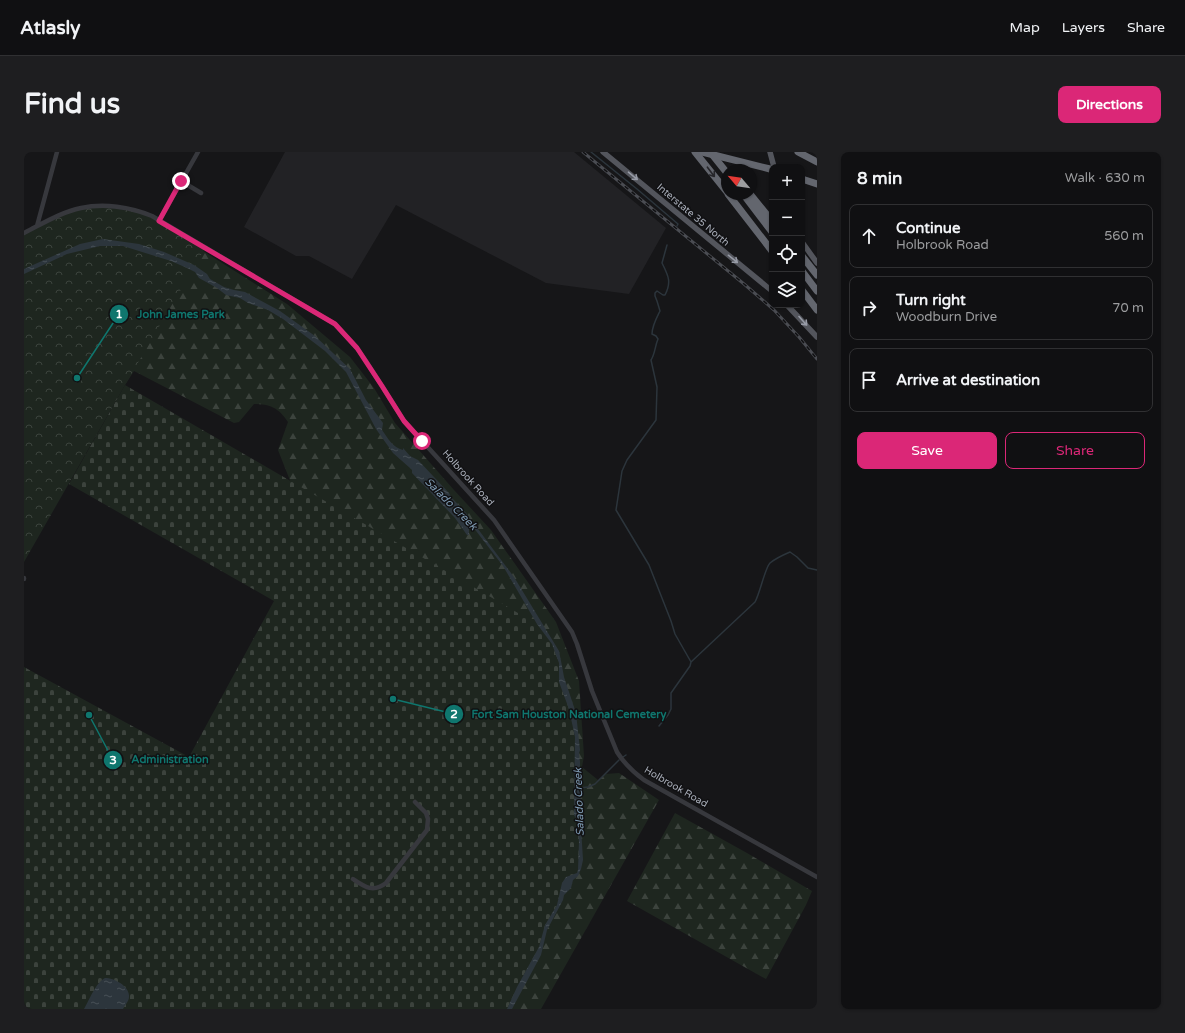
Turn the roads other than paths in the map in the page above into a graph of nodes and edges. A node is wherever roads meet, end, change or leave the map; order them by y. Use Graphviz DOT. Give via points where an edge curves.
graph roads {
  1 [pos="57,152"];
  2 [pos="198,152"];
  3 [pos="603,152"];
  4 [pos="695,152"];
  5 [pos="702,152"];
  6 [pos="710,152"];
  7 [pos="715,152"];
  8 [pos="770,152"];
  9 [pos="798,152"];
  10 [pos="817,162"];
  11 [pos="726,164"];
  12 [pos="772,164"];
  13 [pos="721,166"];
  14 [pos="769,167"];
  15 [pos="769,167"];
  16 [pos="805,179"];
  17 [pos="181,181"];
  18 [pos="721,184"];
  19 [pos="817,184"];
  20 [pos="201,193"];
  21 [pos="733,200"];
  22 [pos="748,200"];
  23 [pos="755,200"];
  24 [pos="769,217"];
  25 [pos="159,221"];
  26 [pos="37,226"];
  27 [pos="769,228"];
  28 [pos="24,233"];
  29 [pos="805,246"];
  30 [pos="769,247"];
  31 [pos="805,260"];
  32 [pos="817,263"];
  33 [pos="803,272"];
  34 [pos="817,275"];
  35 [pos="769,289"];
  36 [pos="817,291"];
  37 [pos="805,294"];
  38 [pos="790,308"];
  39 [pos="817,310"];
  40 [pos="817,337"];
  41 [pos="415,802"];
  42 [pos="817,877"];
  43 [pos="352,880"];
  1 -- 26 [label="street"];
  2 -- 17 [label="street"];
  3 -- 35 [label="main road, Interstate 35 North, one-way"];
  4 -- 18 [label="highway, one-way"];
  5 -- 14 [label="highway, bridge"];
  6 -- 13 [label="highway"];
  7 -- 11 [label="highway"];
  7 -- 15 [label="highway, bridge"];
  8 -- 12 [label="main road"];
  9 -- 10 [label="highway"];
  16 -- 19 [label="highway"];
  17 -- 20 [label="street"];
  17 -- 25 [label="street"];
  21 -- 30 [label="highway"];
  22 -- 27 [label="highway"];
  23 -- 24 [label="highway"];
  25 -- 26 [label="street, Holbrook Road" via="138,211 101,207 72,210"];
  25 -- 42 [label="street, Holbrook Road" via="335,324 346,336 366,361 404,421 494,520 572,632 617,752 636,774"];
  26 -- 28 [label="street, Holbrook Road"];
  29 -- 32 [label="main road"];
  31 -- 34 [label="highway"];
  33 -- 36 [label="highway"];
  37 -- 39 [label="highway"];
  38 -- 40 [label="main road, one-way"];
  41 -- 43 [label="street" via="426,813 427,830 386,883 372,888"];
}
